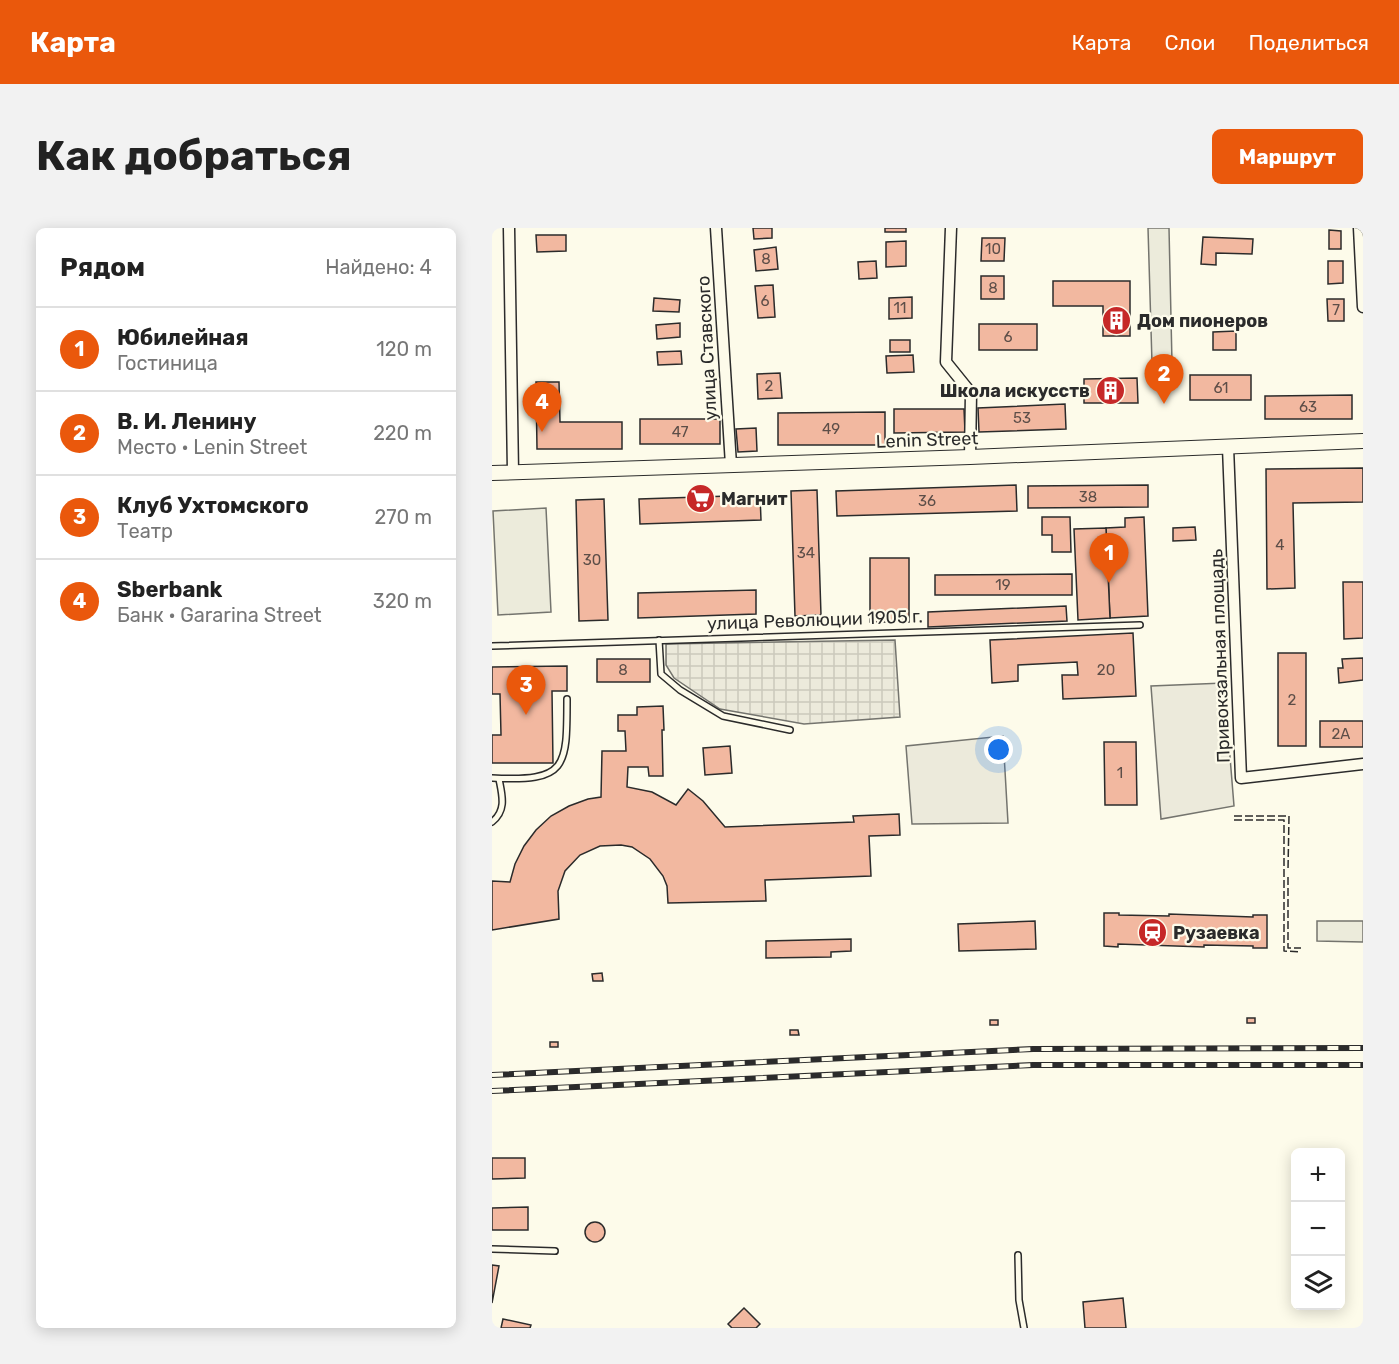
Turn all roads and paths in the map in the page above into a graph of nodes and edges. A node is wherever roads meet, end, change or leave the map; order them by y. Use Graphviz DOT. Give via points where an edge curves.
graph roads {
  1 [pos="509,228"];
  2 [pos="717,228"];
  3 [pos="951,228"];
  4 [pos="1359,228"];
  5 [pos="1363,307"];
  6 [pos="1363,441"];
  7 [pos="1228,447"];
  8 [pos="970,457"];
  9 [pos="731,465"];
  10 [pos="513,472"];
  11 [pos="492,473"];
  12 [pos="1140,625"];
  13 [pos="659,640"];
  14 [pos="492,646"];
  15 [pos="567,699"];
  16 [pos="790,730"];
  17 [pos="1363,764"];
  18 [pos="495,778"];
  19 [pos="492,822"];
  20 [pos="492,1249"];
  21 [pos="555,1251"];
  22 [pos="1018,1255"];
  23 [pos="1024,1328"];
  1 -- 10 [label="street"];
  2 -- 9 [label="street, улица Ставского"];
  3 -- 8 [label="street" via="946,362 971,393"];
  4 -- 5 [label="street"];
  6 -- 7 [label="street, Lenin Street"];
  7 -- 8 [label="street, Lenin Street"];
  7 -- 17 [label="street, Привокзальная площадь" via="1241,778"];
  8 -- 9 [label="street, Lenin Street"];
  9 -- 10 [label="street, Lenin Street"];
  10 -- 11 [label="street, Lenin Street"];
  12 -- 13 [label="lane, улица Революции 1905 г."];
  13 -- 14 [label="lane, улица Революции 1905 г."];
  13 -- 16 [label="lane" via="661,674 680,690 723,717"];
  15 -- 18 [label="lane" via="563,761 547,776 523,780"];
  18 -- 19 [label="lane" via="504,802"];
  20 -- 21 [label="lane"];
  22 -- 23 [label="lane"];
}
